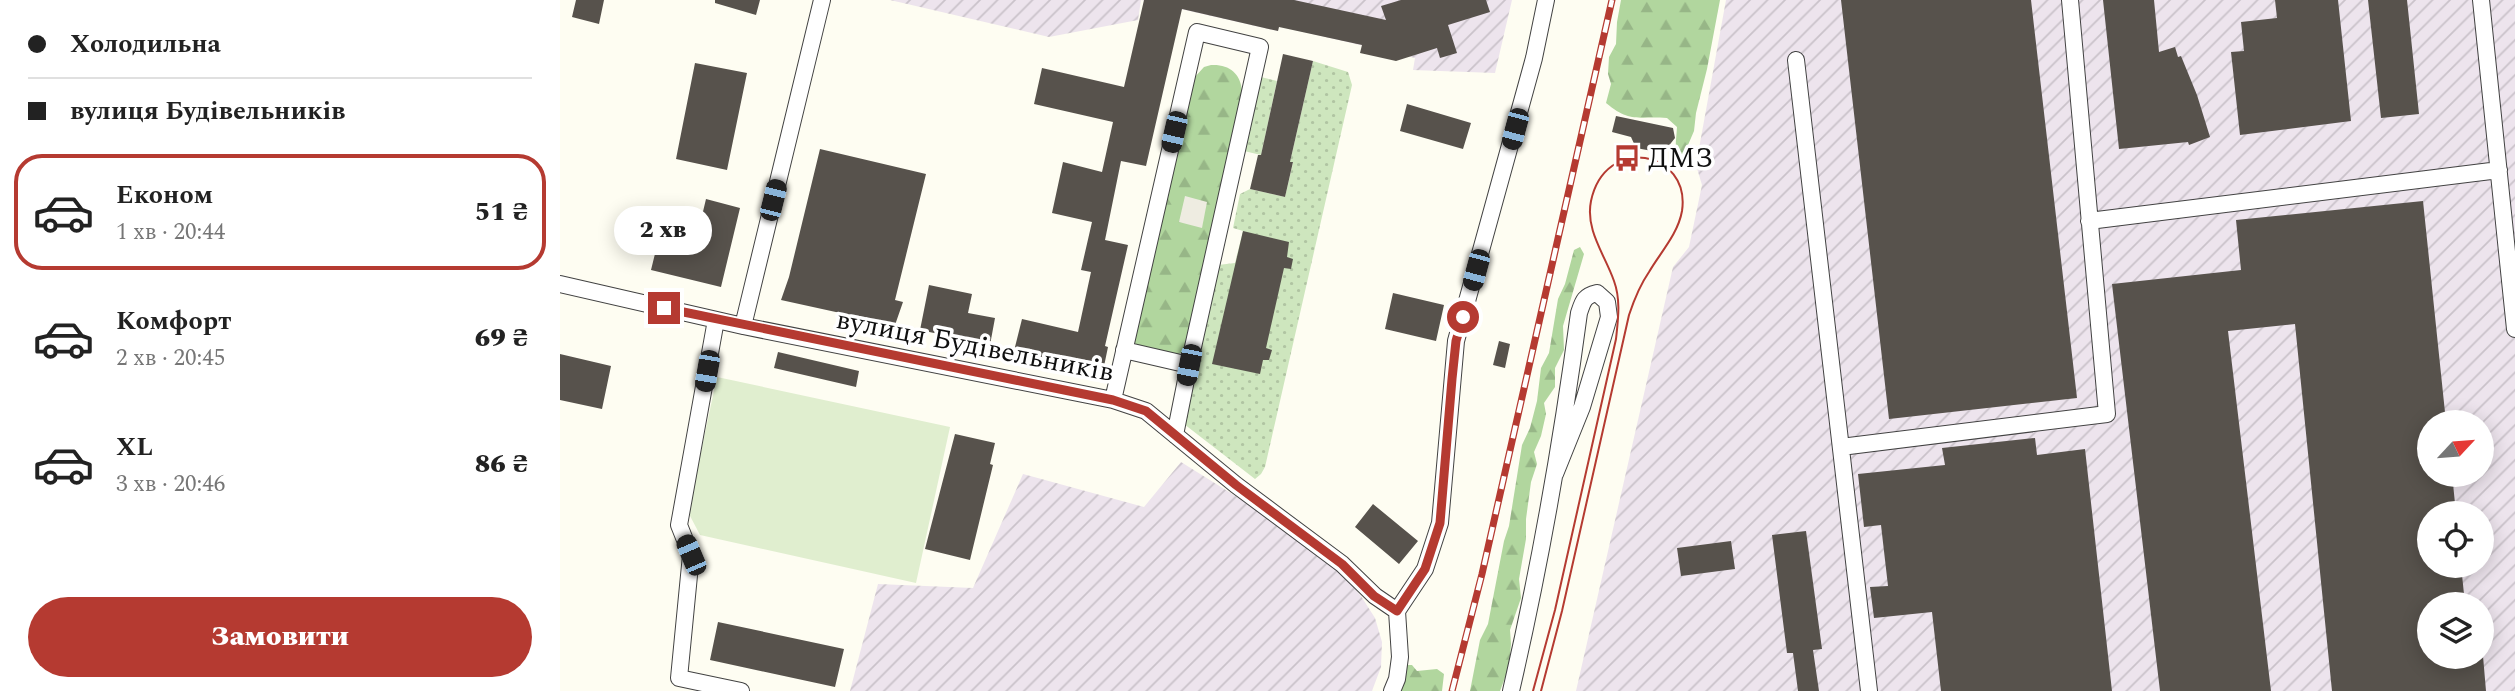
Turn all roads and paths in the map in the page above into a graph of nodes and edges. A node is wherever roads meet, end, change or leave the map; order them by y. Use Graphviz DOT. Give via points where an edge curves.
graph roads {
  1 [pos="822,0"];
  2 [pos="1546,0"];
  3 [pos="2070,0"];
  4 [pos="2481,0"];
  5 [pos="1796,60"];
  6 [pos="2499,170"];
  7 [pos="2090,221"];
  8 [pos="560,284"];
  9 [pos="716,320"];
  10 [pos="743,326"];
  11 [pos="2515,329"];
  12 [pos="1124,350"];
  13 [pos="1189,365"];
  14 [pos="1113,400"];
  15 [pos="1175,435"];
  16 [pos="1841,447"];
  17 [pos="1555,474"];
  18 [pos="1397,611"];
  19 [pos="741,691"];
  20 [pos="1392,691"];
  21 [pos="1511,691"];
  22 [pos="1869,691"];
  1 -- 10 [label="street"];
  2 -- 18 [label="street" via="1456,341 1440,523 1425,569"];
  3 -- 7 [label="street"];
  4 -- 6 [label="street"];
  5 -- 16 [label="street"];
  6 -- 7 [label="street"];
  6 -- 11 [label="street"];
  7 -- 16 [label="street" via="2107,414"];
  8 -- 9 [label="street, вулиця Будівельників"];
  9 -- 10 [label="street, вулиця Будівельників"];
  9 -- 19 [label="street" via="679,525 691,555 679,678"];
  10 -- 14 [label="street, вулиця Будівельників"];
  12 -- 13 [label="street"];
  12 -- 13 [label="street" via="1196,32 1249,44 1260,47"];
  12 -- 14 [label="street"];
  13 -- 15 [label="street"];
  14 -- 15 [label="street, вулиця Будівельників" via="1146,411"];
  15 -- 18 [label="street, вулиця Будівельників"];
  16 -- 22 [label="street"];
  17 -- 17 [label="street" via="1582,407 1609,317 1607,302 1597,293 1583,300 1579,313"];
  17 -- 21 [label="street"];
  18 -- 20 [label="street" via="1401,657"];
}
